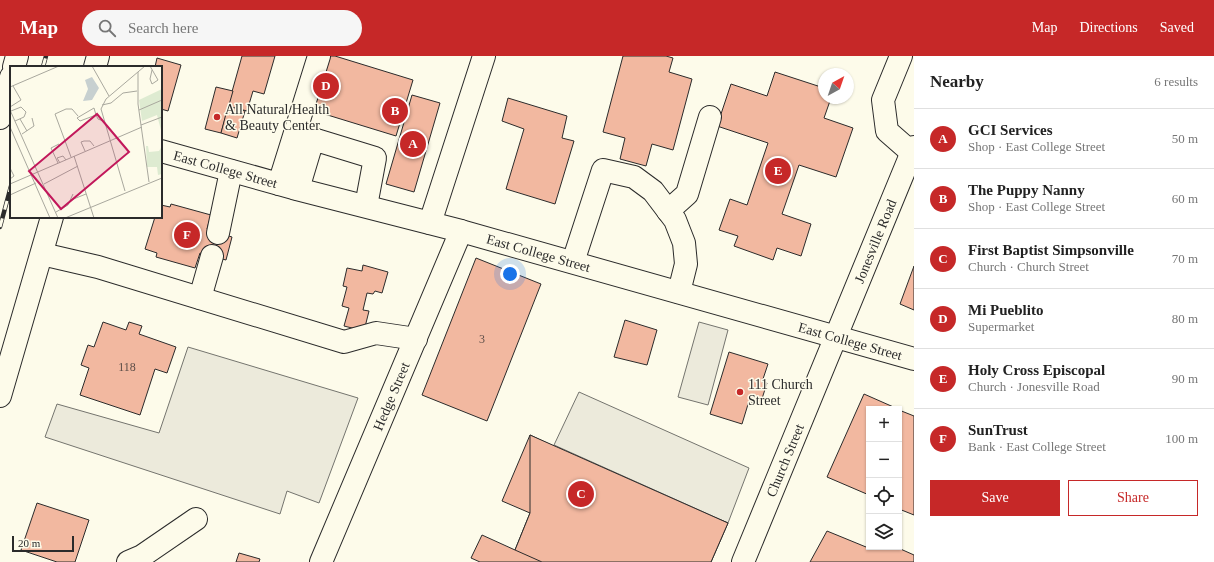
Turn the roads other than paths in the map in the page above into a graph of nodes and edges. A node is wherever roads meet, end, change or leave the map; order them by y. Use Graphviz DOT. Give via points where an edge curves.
graph roads {
  1 [pos="17,56"];
  2 [pos="98,56"];
  3 [pos="319,56"];
  4 [pos="484,56"];
  5 [pos="897,57"];
  6 [pos="14,66"];
  7 [pos="95,66"];
  8 [pos="10,82"];
  9 [pos="4,109"];
  10 [pos="710,117"];
  11 [pos="913,150"];
  12 [pos="162,151"];
  13 [pos="231,171"];
  14 [pos="289,187"];
  15 [pos="366,206"];
  16 [pos="668,211"];
  17 [pos="52,218"];
  18 [pos="430,223"];
  19 [pos="461,231"];
  20 [pos="218,233"];
  21 [pos="42,254"];
  22 [pos="212,256"];
  23 [pos="573,262"];
  24 [pos="679,292"];
  25 [pos="200,298"];
  26 [pos="835,336"];
  27 [pos="416,338"];
  28 [pos="914,359"];
  29 [pos="0,396"];
  30 [pos="196,519"];
  31 [pos="142,560"];
  32 [pos="321,562"];
  33 [pos="743,562"];
  1 -- 6 [label="street"];
  2 -- 7 [label="street"];
  3 -- 14 [label="street"];
  4 -- 18 [label="street"];
  5 -- 11 [label="street" via="883,100 887,132"];
  8 -- 9 [label="street"];
  10 -- 16 [label="street" via="687,194"];
  11 -- 26 [label="street, Jonesville Road"];
  12 -- 13 [label="street, East College Street"];
  13 -- 14 [label="street, East College Street"];
  13 -- 20 [label="street"];
  14 -- 15 [label="street, East College Street"];
  14 -- 15 [label="street" via="313,139 375,158"];
  15 -- 18 [label="street, East College Street"];
  16 -- 23 [label="street" via="654,191 634,177 603,170"];
  16 -- 24 [label="street" via="675,220 684,243 686,264"];
  17 -- 21 [label="street"];
  18 -- 19 [label="street, East College Street"];
  19 -- 23 [label="street, East College Street"];
  19 -- 27 [label="street, Hedge Street"];
  21 -- 25 [label="street" via="98,267"];
  21 -- 29 [label="street"];
  22 -- 25 [label="street"];
  23 -- 24 [label="street, East College Street"];
  24 -- 26 [label="street, East College Street"];
  25 -- 27 [label="street" via="344,342 376,333"];
  26 -- 28 [label="street, East College Street"];
  26 -- 33 [label="street, Church Street"];
  27 -- 32 [label="street, Hedge Street"];
  30 -- 31 [label="street"];
}
